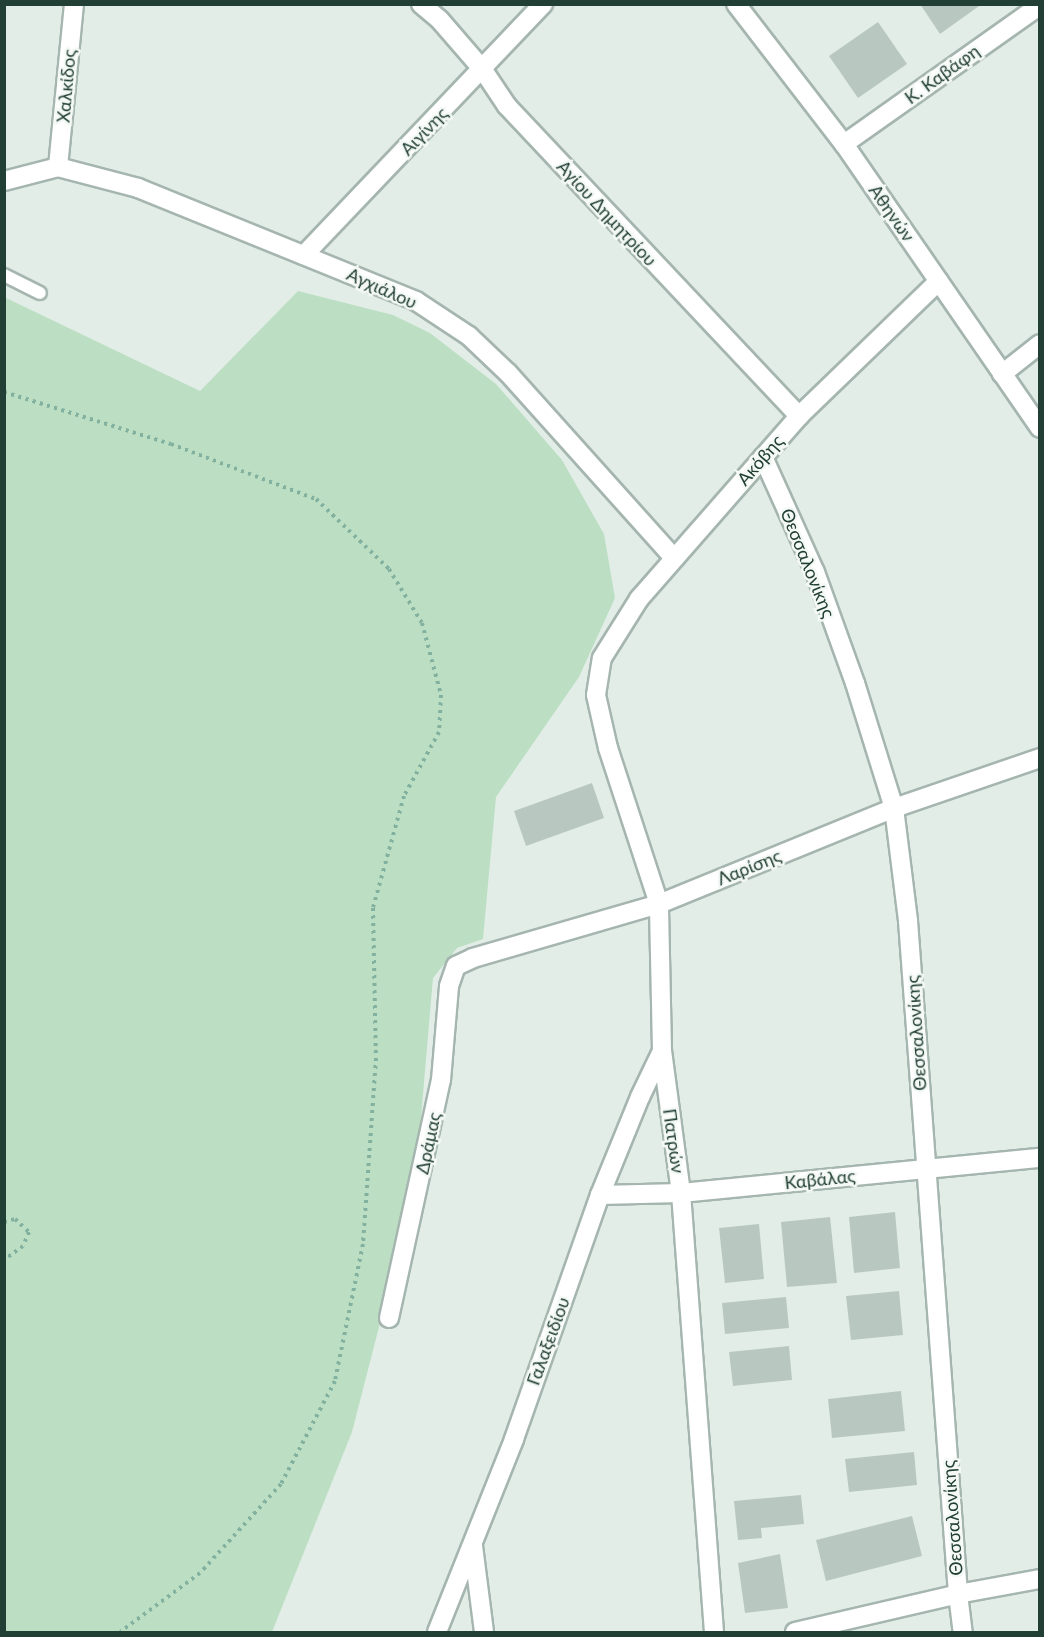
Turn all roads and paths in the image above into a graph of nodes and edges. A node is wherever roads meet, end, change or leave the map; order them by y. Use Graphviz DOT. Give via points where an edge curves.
graph roads {
  1 [pos="74,4"];
  2 [pos="421,4"];
  3 [pos="543,4"];
  4 [pos="736,4"];
  5 [pos="1040,5"];
  6 [pos="483,70"];
  7 [pos="844,144"];
  8 [pos="58,167"];
  9 [pos="4,181"];
  10 [pos="304,255"];
  11 [pos="4,275"];
  12 [pos="939,281"];
  13 [pos="40,293"];
  14 [pos="1040,344"];
  15 [pos="1002,374"];
  16 [pos="4,392"];
  17 [pos="799,416"];
  18 [pos="1040,428"];
  19 [pos="763,457"];
  20 [pos="674,558"];
  21 [pos="602,658"];
  22 [pos="1040,758"];
  23 [pos="894,808"];
  24 [pos="659,904"];
  25 [pos="456,966"];
  26 [pos="662,1051"];
  27 [pos="1040,1158"];
  28 [pos="927,1168"];
  29 [pos="681,1193"];
  30 [pos="600,1195"];
  31 [pos="4,1222"];
  32 [pos="4,1260"];
  33 [pos="388,1318"];
  34 [pos="473,1544"];
  35 [pos="1040,1579"];
  36 [pos="958,1594"];
  37 [pos="120,1632"];
  38 [pos="437,1632"];
  39 [pos="484,1632"];
  40 [pos="714,1632"];
  41 [pos="795,1632"];
  42 [pos="963,1632"];
  1 -- 8 [label="street, Χαλκίδος"];
  2 -- 6 [label="street, Αγίου Δημητρίου"];
  3 -- 6 [label="street, Αιγίνης"];
  4 -- 7 [label="street, Αθηνών"];
  5 -- 7 [label="street, Κ. Καβάφη"];
  6 -- 10 [label="street, Αιγίνης"];
  6 -- 17 [label="street, Αγίου Δημητρίου" via="507,106"];
  7 -- 12 [label="street, Αθηνών"];
  8 -- 9 [label="street, Αγχιάλου"];
  8 -- 10 [label="street, Αγχιάλου" via="138,188"];
  10 -- 20 [label="street, Αγχιάλου" via="417,301 469,336 508,373"];
  11 -- 13 [label="lane"];
  12 -- 15 [label="street, Αθηνών"];
  12 -- 17 [label="street, Ακόβης"];
  14 -- 15 [label="street"];
  15 -- 18 [label="street, Αθηνών"];
  16 -- 37 [label="path" via="171,444 316,499 389,569 422,623 441,695 439,732 404,796 373,908 376,1058 363,1244 335,1381 280,1484 200,1573"];
  17 -- 19 [label="street, Ακόβης"];
  19 -- 20 [label="street, Ακόβης"];
  19 -- 23 [label="street, Θεσσαλονίκης" via="815,572"];
  20 -- 21 [label="street, Ακόβης" via="639,599"];
  21 -- 24 [label="street, Πατρών" via="596,695 608,748"];
  22 -- 23 [label="street, Λαρίσης"];
  23 -- 24 [label="street, Λαρίσης"];
  23 -- 28 [label="street, Θεσσαλονίκης" via="908,921"];
  24 -- 25 [label="street, Λαρίσης"];
  24 -- 26 [label="street, Πατρών"];
  25 -- 33 [label="street, Δράμας" via="449,986 441,1080"];
  26 -- 29 [label="street, Πατρών"];
  26 -- 30 [label="street, Γαλαξειδίου"];
  27 -- 28 [label="street, Καβάλας"];
  28 -- 29 [label="street, Καβάλας"];
  28 -- 36 [label="street, Θεσσαλονίκης"];
  29 -- 30 [label="street, Καβάλας"];
  29 -- 40 [label="street, Πατρών"];
  30 -- 34 [label="street, Γαλαξειδίου"];
  31 -- 32 [label="path" via="15,1219 29,1232 23,1246"];
  34 -- 38 [label="street, Γαλαξειδίου"];
  34 -- 39 [label="street"];
  35 -- 36 [label="street"];
  36 -- 41 [label="street"];
  36 -- 42 [label="street, Θεσσαλονίκης"];
}
